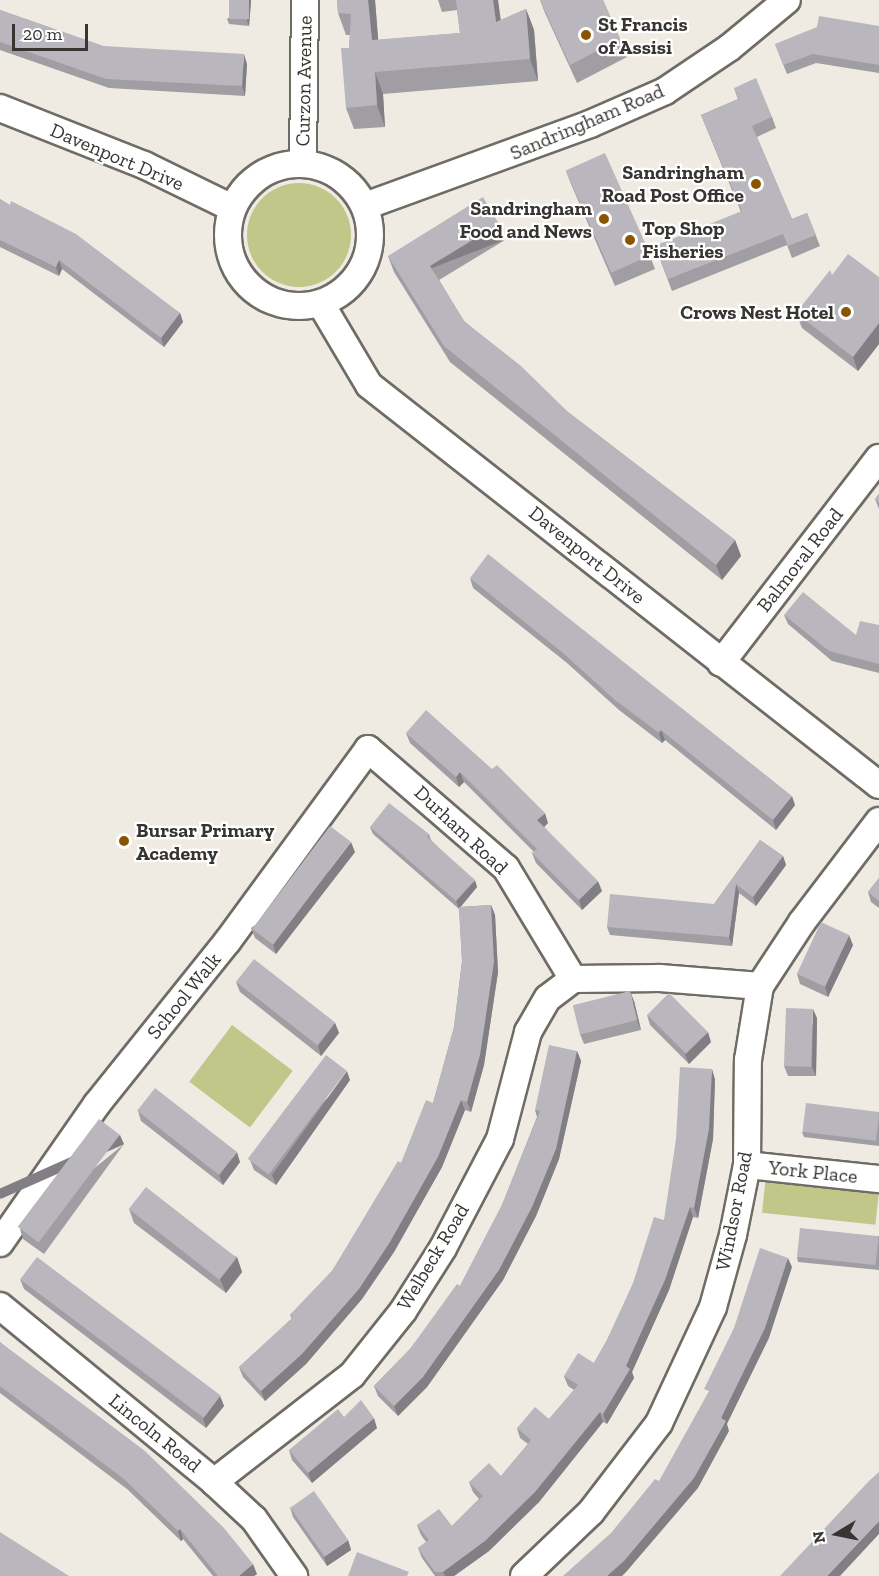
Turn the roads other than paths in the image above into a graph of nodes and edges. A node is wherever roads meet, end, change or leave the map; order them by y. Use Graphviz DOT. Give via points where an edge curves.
graph roads {
  1 [pos="304,0"];
  2 [pos="788,0"];
  3 [pos="0,108"];
  4 [pos="303,163"];
  5 [pos="365,206"];
  6 [pos="232,208"];
  7 [pos="321,304"];
  8 [pos="879,458"];
  9 [pos="721,663"];
  10 [pos="368,749"];
  11 [pos="879,784"];
  12 [pos="879,821"];
  13 [pos="573,979"];
  14 [pos="760,987"];
  15 [pos="747,1165"];
  16 [pos="879,1179"];
  17 [pos="0,1243"];
  18 [pos="0,1306"];
  19 [pos="214,1482"];
  20 [pos="294,1576"];
  21 [pos="524,1576"];
  1 -- 4 [label="street, Curzon Avenue"];
  2 -- 5 [label="street, Sandringham Road" via="729,48 665,91 590,124"];
  3 -- 6 [label="street, Davenport Drive" via="144,165"];
  4 -- 5 [label="street" via="340,176"];
  4 -- 6 [label="street" via="281,165 261,174 244,189"];
  5 -- 7 [label="street" via="371,229 369,253 359,275 342,293"];
  6 -- 7 [label="street" via="230,254 240,275 255,292 276,303 298,307"];
  7 -- 9 [label="street, Davenport Drive" via="369,385"];
  8 -- 9 [label="street, Balmoral Road"];
  9 -- 11 [label="street, Davenport Drive"];
  10 -- 13 [label="street, Durham Road" via="506,868"];
  10 -- 17 [label="street, School Walk" via="227,942 97,1104"];
  12 -- 14 [label="street, Windsor Road" via="802,922"];
  13 -- 14 [label="street" via="640,977"];
  13 -- 19 [label="street, Welbeck Road" via="548,998 528,1032 500,1139 443,1248 403,1311 352,1375"];
  14 -- 15 [label="street, Windsor Road" via="748,1060"];
  15 -- 16 [label="street, York Place"];
  15 -- 21 [label="street, Windsor Road" via="713,1306 659,1423 591,1512"];
  18 -- 19 [label="street, Lincoln Road"];
  19 -- 20 [label="street, Lincoln Road" via="254,1519"];
}
